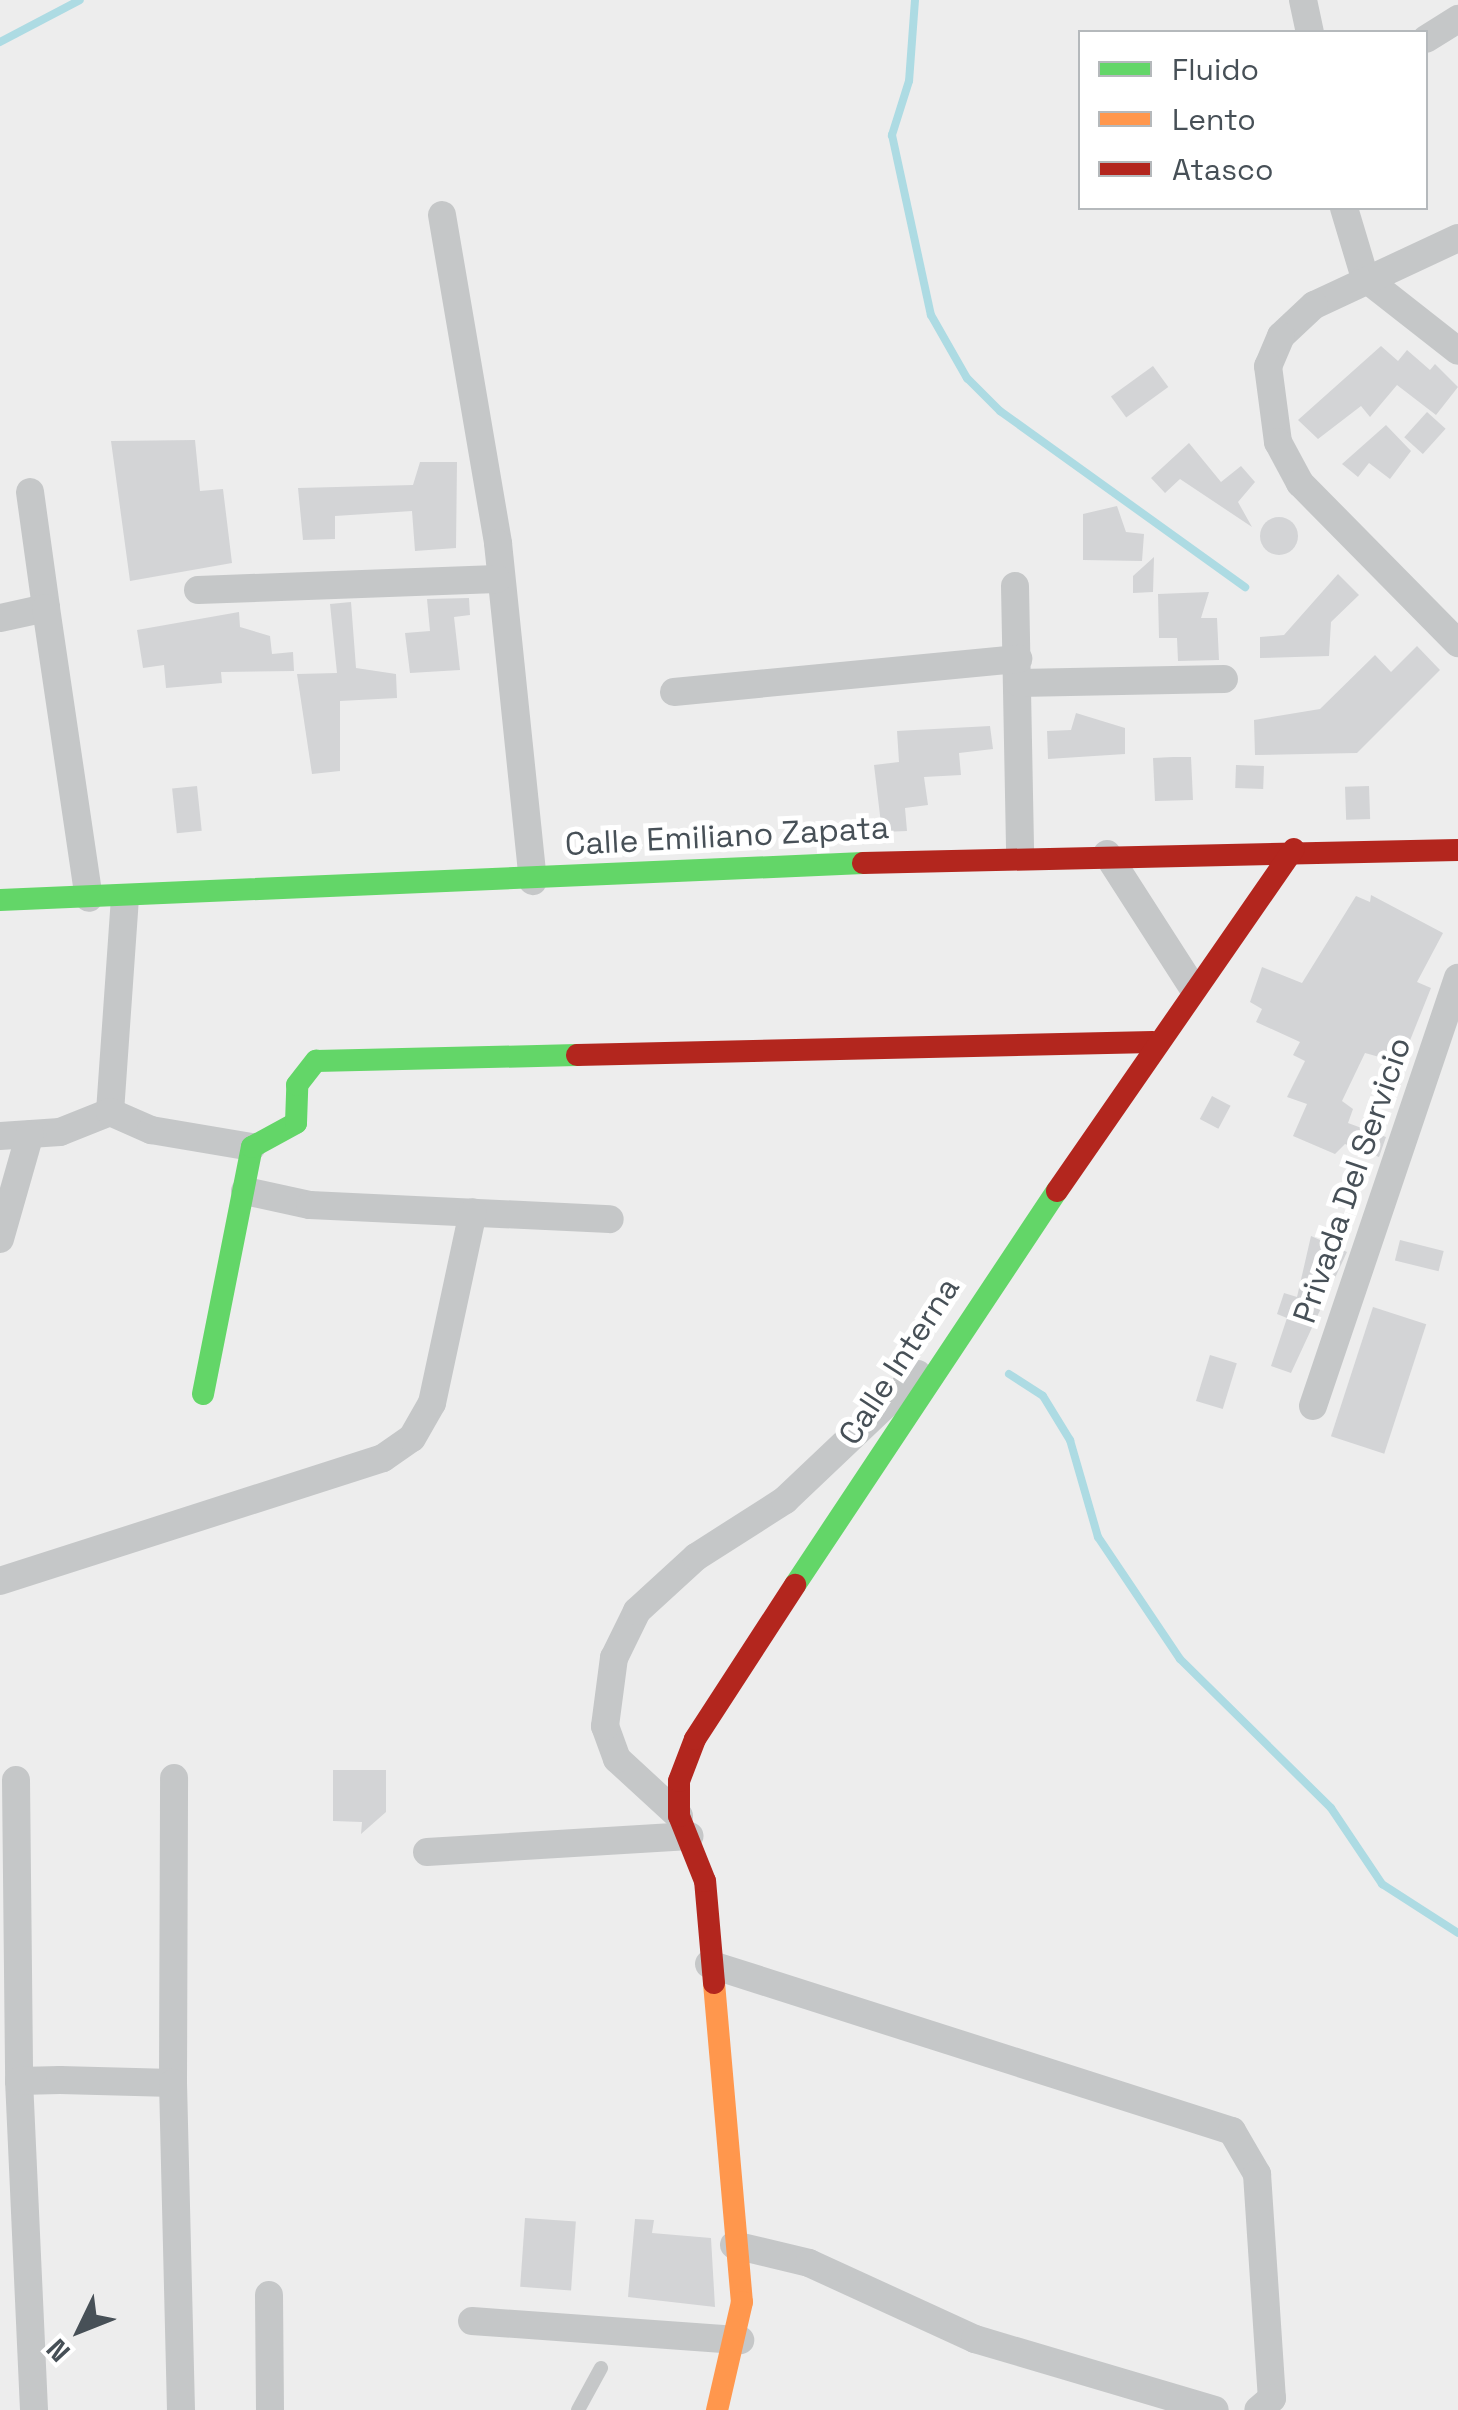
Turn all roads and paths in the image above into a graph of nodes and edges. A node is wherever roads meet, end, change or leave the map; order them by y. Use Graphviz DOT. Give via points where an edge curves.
graph roads {
  1 [pos="1303,0"];
  2 [pos="1458,19"];
  3 [pos="1310,30"];
  4 [pos="1428,38"];
  5 [pos="1345,210"];
  6 [pos="442,214"];
  7 [pos="1458,238"];
  8 [pos="1365,278"];
  9 [pos="1458,351"];
  10 [pos="30,492"];
  11 [pos="497,578"];
  12 [pos="1015,586"];
  13 [pos="198,590"];
  14 [pos="46,608"];
  15 [pos="0,618"];
  16 [pos="1458,643"];
  17 [pos="1018,671"];
  18 [pos="1224,679"];
  19 [pos="674,692"];
  20 [pos="1294,849"];
  21 [pos="1458,850"];
  22 [pos="1107,854"];
  23 [pos="1020,856"];
  24 [pos="533,881"];
  25 [pos="89,898"];
  26 [pos="0,900"];
  27 [pos="125,900"];
  28 [pos="1458,978"];
  29 [pos="1193,988"];
  30 [pos="1153,1042"];
  31 [pos="110,1112"];
  32 [pos="30,1134"];
  33 [pos="0,1136"];
  34 [pos="252,1147"];
  35 [pos="245,1191"];
  36 [pos="473,1212"];
  37 [pos="610,1220"];
  38 [pos="0,1239"];
  39 [pos="955,1338"];
  40 [pos="203,1394"];
  41 [pos="1312,1406"];
  42 [pos="0,1581"];
  43 [pos="174,1778"];
  44 [pos="16,1780"];
  45 [pos="685,1826"];
  46 [pos="427,1852"];
  47 [pos="709,1964"];
  48 [pos="19,2081"];
  49 [pos="173,2082"];
  50 [pos="734,2245"];
  51 [pos="268,2295"];
  52 [pos="472,2321"];
  53 [pos="740,2340"];
  54 [pos="600,2368"];
  55 [pos="34,2410"];
  56 [pos="181,2410"];
  57 [pos="270,2410"];
  58 [pos="578,2410"];
  59 [pos="718,2410"];
  60 [pos="1215,2410"];
  61 [pos="1258,2410"];
  1 -- 3 [label="street"];
  2 -- 4 [label="street"];
  5 -- 8 [label="street"];
  6 -- 11 [label="street"];
  7 -- 8 [label="street"];
  8 -- 9 [label="street"];
  8 -- 16 [label="street" via="1314,305 1281,336 1268,366 1269,400 1300,483"];
  10 -- 14 [label="street"];
  11 -- 13 [label="street"];
  11 -- 24 [label="street"];
  12 -- 17 [label="street"];
  14 -- 15 [label="street"];
  14 -- 25 [label="street"];
  17 -- 18 [label="street"];
  17 -- 19 [label="street"];
  17 -- 23 [label="street"];
  20 -- 21 [label="street, Calle Emiliano Zapata"];
  20 -- 22 [label="street, Calle Emiliano Zapata"];
  20 -- 29 [label="street, Calle Interna"];
  22 -- 23 [label="street, Calle Emiliano Zapata"];
  22 -- 29 [label="street"];
  23 -- 24 [label="street, Calle Emiliano Zapata"];
  24 -- 27 [label="street, Calle Emiliano Zapata"];
  25 -- 26 [label="street, Calle Emiliano Zapata"];
  25 -- 27 [label="street, Calle Emiliano Zapata"];
  27 -- 31 [label="street"];
  28 -- 41 [label="street, Privada Del Servicio"];
  29 -- 30 [label="street, Calle Interna"];
  30 -- 34 [label="street" via="332,1056 304,1070 301,1112 285,1136"];
  30 -- 39 [label="street, Calle Interna"];
  31 -- 32 [label="street"];
  31 -- 34 [label="street" via="151,1130"];
  32 -- 33 [label="street"];
  32 -- 38 [label="street"];
  34 -- 35 [label="street"];
  35 -- 36 [label="street" via="310,1205"];
  35 -- 40 [label="street"];
  36 -- 37 [label="street"];
  36 -- 42 [label="street" via="432,1404 412,1438 383,1458"];
  39 -- 45 [label="street, Calle Interna" via="695,1738 679,1781"];
  39 -- 45 [label="street" via="786,1500 696,1558 637,1610 614,1658 605,1726 617,1760"];
  43 -- 49 [label="street"];
  44 -- 48 [label="street"];
  45 -- 46 [label="street"];
  45 -- 47 [label="street" via="705,1881"];
  47 -- 50 [label="street"];
  47 -- 61 [label="street" via="1232,2132 1257,2174 1272,2398"];
  48 -- 49 [label="street"];
  48 -- 55 [label="street"];
  49 -- 56 [label="street"];
  50 -- 53 [label="street"];
  50 -- 60 [label="street" via="809,2263 975,2340"];
  51 -- 57 [label="street"];
  52 -- 53 [label="street"];
  53 -- 59 [label="street"];
  54 -- 58 [label="lane"];
}
